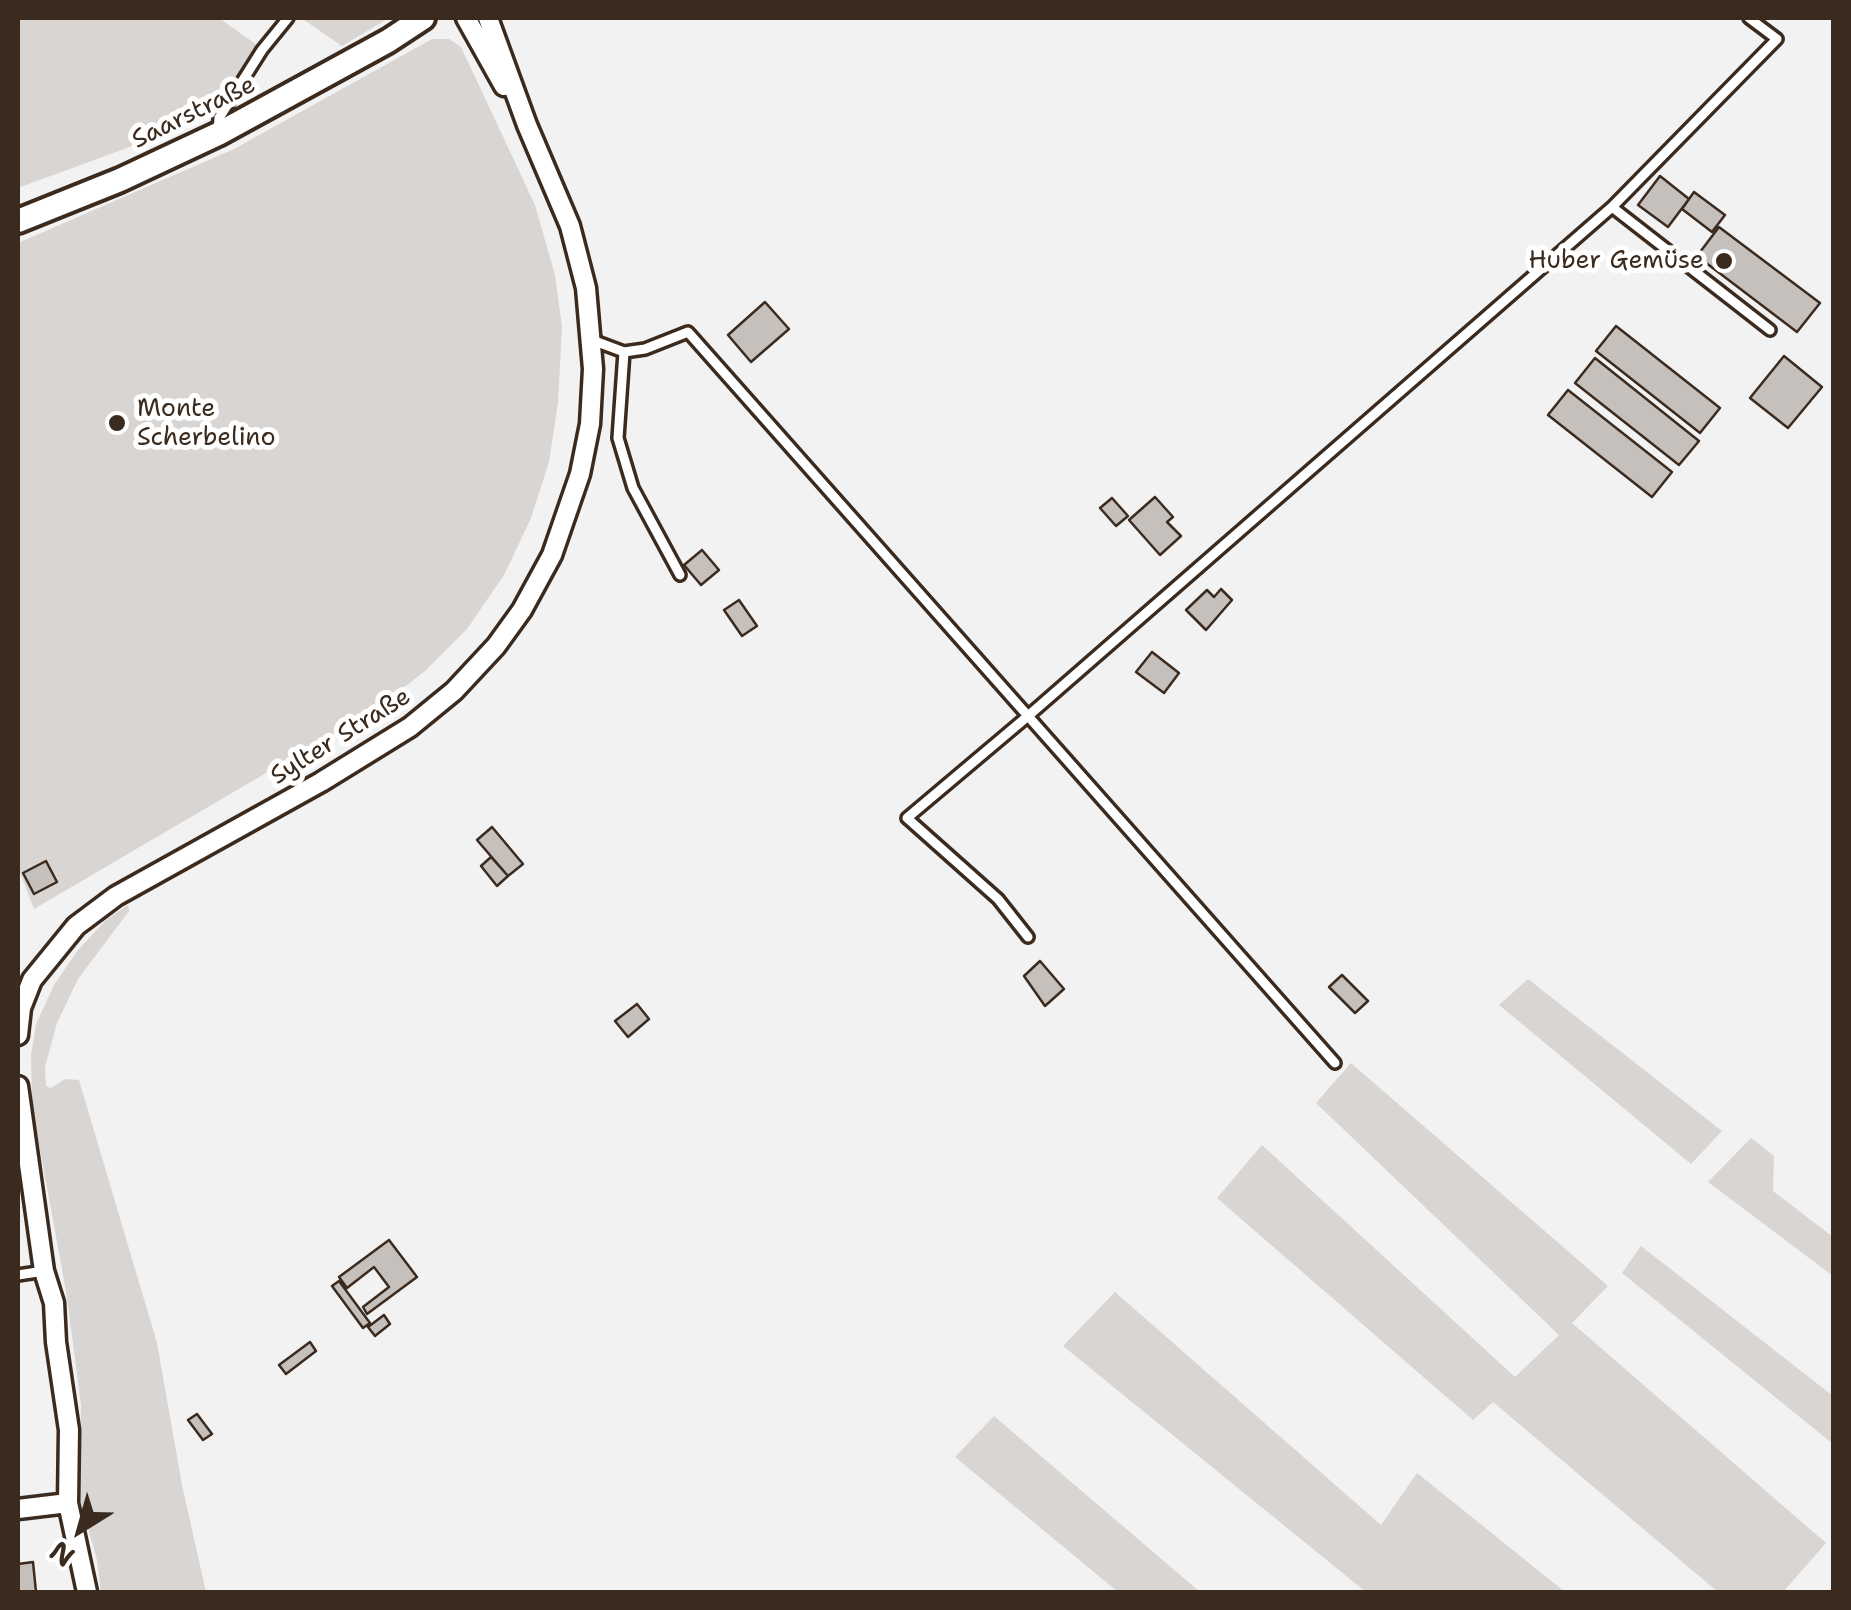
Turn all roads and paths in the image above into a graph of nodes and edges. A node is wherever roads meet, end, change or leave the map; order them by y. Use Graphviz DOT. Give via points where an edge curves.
graph roads {
  1 [pos="288,18"];
  2 [pos="423,18"];
  3 [pos="436,18"];
  4 [pos="466,18"];
  5 [pos="488,18"];
  6 [pos="1749,18"];
  7 [pos="388,41"];
  8 [pos="527,125"];
  9 [pos="218,134"];
  10 [pos="1612,206"];
  11 [pos="18,221"];
  12 [pos="1770,330"];
  13 [pos="592,340"];
  14 [pos="624,352"];
  15 [pos="680,575"];
  16 [pos="1028,716"];
  17 [pos="1028,937"];
  18 [pos="18,1033"];
  19 [pos="1336,1063"];
  20 [pos="18,1086"];
  21 [pos="44,1272"];
  22 [pos="18,1275"];
  23 [pos="68,1503"];
  24 [pos="18,1509"];
  25 [pos="87,1592"];
  1 -- 9 [label="lane" via="218,118"];
  2 -- 7 [label="main road, Saarstraße"];
  3 -- 7 [label="main road, Saarstraße"];
  4 -- 8 [label="street, Sylter Straße"];
  5 -- 8 [label="street, Sylter Straße"];
  6 -- 10 [label="lane" via="1778,39"];
  7 -- 9 [label="main road, Saarstraße"];
  8 -- 13 [label="street, Sylter Straße" via="580,257"];
  9 -- 11 [label="main road, Saarstraße"];
  10 -- 12 [label="lane"];
  10 -- 16 [label="lane"];
  13 -- 14 [label="lane"];
  13 -- 18 [label="street, Sylter Straße" via="590,424 580,474 545,569 496,646 410,727 116,896 76,926 44,966"];
  14 -- 15 [label="lane" via="618,438 632,488"];
  14 -- 16 [label="lane" via="688,332"];
  16 -- 17 [label="lane" via="907,818 998,898"];
  16 -- 19 [label="lane"];
  20 -- 21 [label="street"];
  21 -- 22 [label="lane"];
  21 -- 23 [label="street" via="69,1430"];
  23 -- 24 [label="street"];
  23 -- 25 [label="street"];
}
